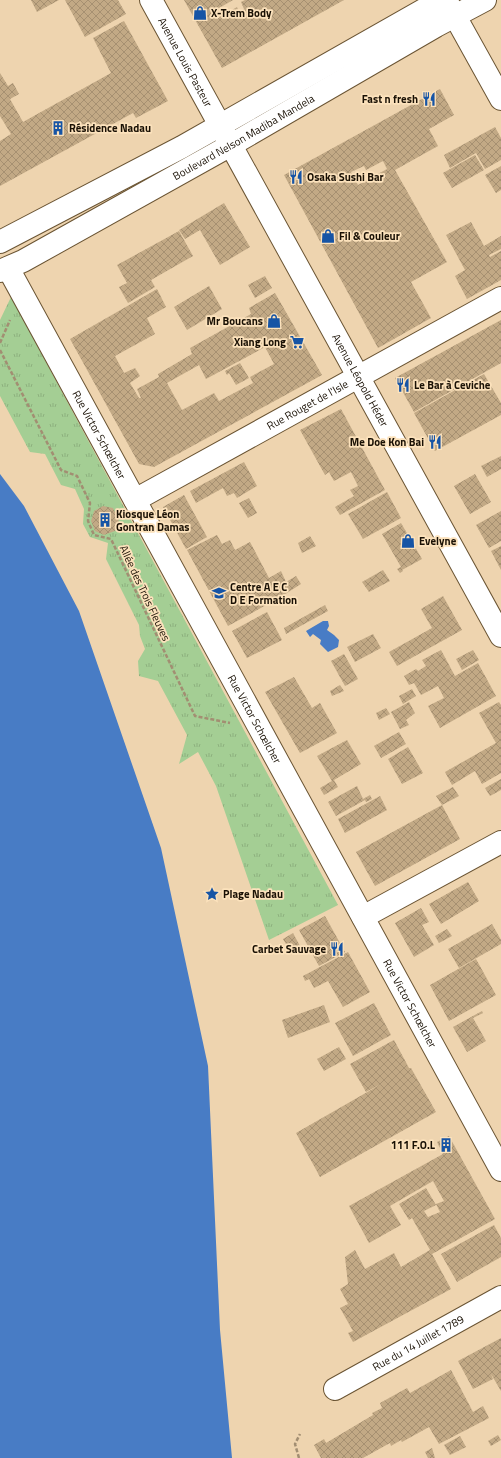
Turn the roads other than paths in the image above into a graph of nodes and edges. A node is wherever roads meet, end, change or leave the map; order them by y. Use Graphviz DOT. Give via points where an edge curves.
graph roads {
  1 [pos="151,0"];
  2 [pos="484,0"];
  3 [pos="447,5"];
  4 [pos="501,99"];
  5 [pos="220,125"];
  6 [pos="231,144"];
  7 [pos="0,242"];
  8 [pos="4,270"];
  9 [pos="501,298"];
  10 [pos="359,377"];
  11 [pos="135,500"];
  12 [pos="501,636"];
  13 [pos="501,842"];
  14 [pos="363,917"];
  15 [pos="501,1170"];
  16 [pos="501,1297"];
  17 [pos="335,1389"];
  1 -- 5 [label="street, Avenue Louis Pasteur"];
  2 -- 3 [label="street, Boulevard Nelson Madiba Mandela"];
  3 -- 4 [label="street"];
  3 -- 5 [label="street, Boulevard Nelson Madiba Mandela"];
  3 -- 6 [label="street, Boulevard Nelson Madiba Mandela"];
  5 -- 6 [label="street, Avenue Léopold Héder"];
  5 -- 7 [label="street, Boulevard Nelson Madiba Mandela"];
  6 -- 8 [label="street, Boulevard Nelson Madiba Mandela"];
  6 -- 10 [label="street, Avenue Léopold Héder"];
  8 -- 11 [label="street, Rue Victor Schœlcher"];
  9 -- 10 [label="street, Rue Rouget de l'Isle"];
  10 -- 11 [label="street, Rue Rouget de l'Isle"];
  10 -- 12 [label="street, Avenue Léopold Héder"];
  11 -- 14 [label="street, Rue Victor Schœlcher"];
  13 -- 14 [label="street"];
  14 -- 15 [label="street, Rue Victor Schœlcher"];
  16 -- 17 [label="street, Rue du 14 Juillet 1789"];
}
